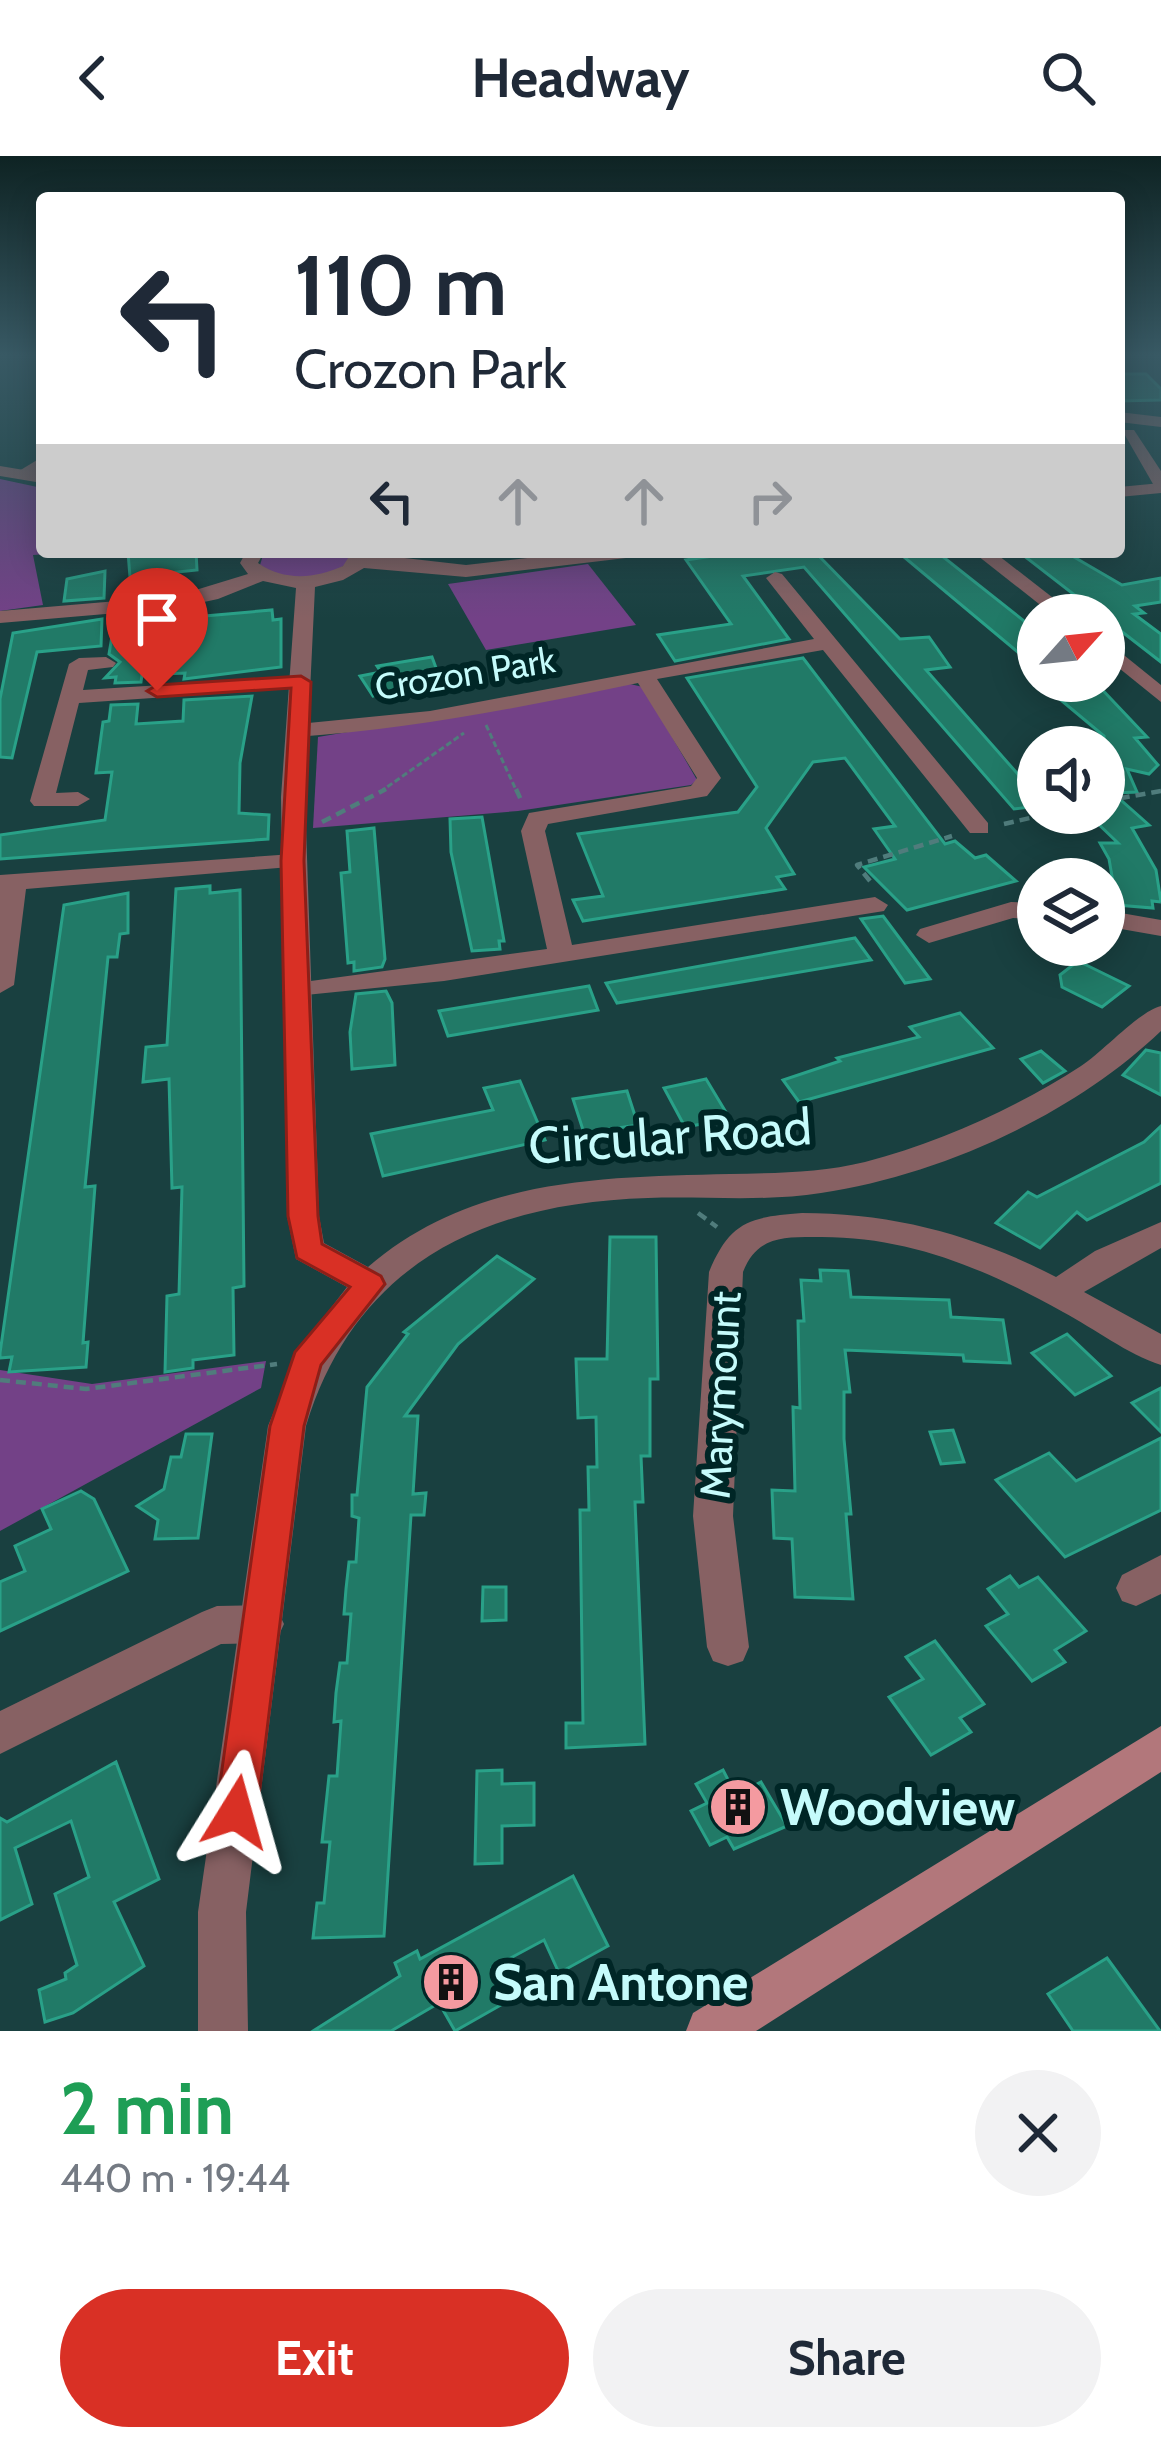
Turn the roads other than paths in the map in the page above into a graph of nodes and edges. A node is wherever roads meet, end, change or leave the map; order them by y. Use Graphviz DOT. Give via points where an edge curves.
graph roads {
  1 [pos="1136,444"];
  2 [pos="36,466"];
  3 [pos="0,471"];
  4 [pos="22,474"];
  5 [pos="36,477"];
  6 [pos="1161,486"];
  7 [pos="1125,491"];
  8 [pos="252,558"];
  9 [pos="360,558"];
  10 [pos="366,558"];
  11 [pos="583,558"];
  12 [pos="990,558"];
  13 [pos="261,574"];
  14 [pos="776,578"];
  15 [pos="306,581"];
  16 [pos="1037,594"];
  17 [pos="0,617"];
  18 [pos="828,643"];
  19 [pos="106,663"];
  20 [pos="1125,664"];
  21 [pos="643,674"];
  22 [pos="301,682"];
  23 [pos="1161,696"];
  24 [pos="70,697"];
  25 [pos="296,730"];
  26 [pos="78,799"];
  27 [pos="979,828"];
  28 [pos="293,861"];
  29 [pos="7,883"];
  30 [pos="874,904"];
  31 [pos="1017,910"];
  32 [pos="1125,922"];
  33 [pos="1161,928"];
  34 [pos="929,934"];
  35 [pos="561,953"];
  36 [pos="0,986"];
  37 [pos="296,991"];
  38 [pos="1161,1015"];
  39 [pos="1161,1234"];
  40 [pos="370,1284"];
  41 [pos="1057,1293"];
  42 [pos="1161,1351"];
  43 [pos="263,1624"];
  44 [pos="728,1647"];
  45 [pos="0,1733"];
  46 [pos="1161,1747"];
  47 [pos="223,2031"];
  48 [pos="711,2031"];
  1 -- 6 [label="street"];
  2 -- 4 [label="street"];
  3 -- 4 [label="street"];
  4 -- 5 [label="street"];
  6 -- 7 [label="street"];
  8 -- 13 [label="street"];
  9 -- 15 [label="street" via="341,575"];
  10 -- 11 [label="street" via="434,571"];
  12 -- 16 [label="street"];
  13 -- 15 [label="street"];
  13 -- 17 [label="street" via="199,598"];
  14 -- 18 [label="street"];
  15 -- 22 [label="street"];
  18 -- 21 [label="street, Crozon Park"];
  18 -- 27 [label="street"];
  19 -- 24 [label="street" via="79,664"];
  20 -- 23 [label="street"];
  21 -- 25 [label="street, Crozon Park" via="480,712"];
  21 -- 35 [label="street" via="710,778 679,796 538,818 533,831"];
  22 -- 24 [label="street"];
  22 -- 25 [label="street"];
  24 -- 26 [label="street" via="42,801"];
  25 -- 28 [label="street"];
  28 -- 29 [label="street"];
  28 -- 37 [label="street"];
  29 -- 36 [label="street"];
  30 -- 35 [label="street"];
  31 -- 34 [label="street"];
  32 -- 33 [label="street"];
  35 -- 37 [label="street"];
  37 -- 40 [label="street" via="308,1250"];
  38 -- 40 [label="street, Circular Road" via="1076,1082 893,1167 818,1183 545,1192 443,1228"];
  39 -- 41 [label="street"];
  40 -- 43 [label="street, Circular Road" via="306,1360 287,1426"];
  41 -- 42 [label="street, Marymount"];
  41 -- 44 [label="street, Marymount" via="949,1242 888,1226 790,1227 737,1241 726,1272 712,1516"];
  43 -- 45 [label="street" via="217,1625"];
  43 -- 47 [label="street, Circular Road" via="222,1912"];
  46 -- 48 [label="main road"];
}
